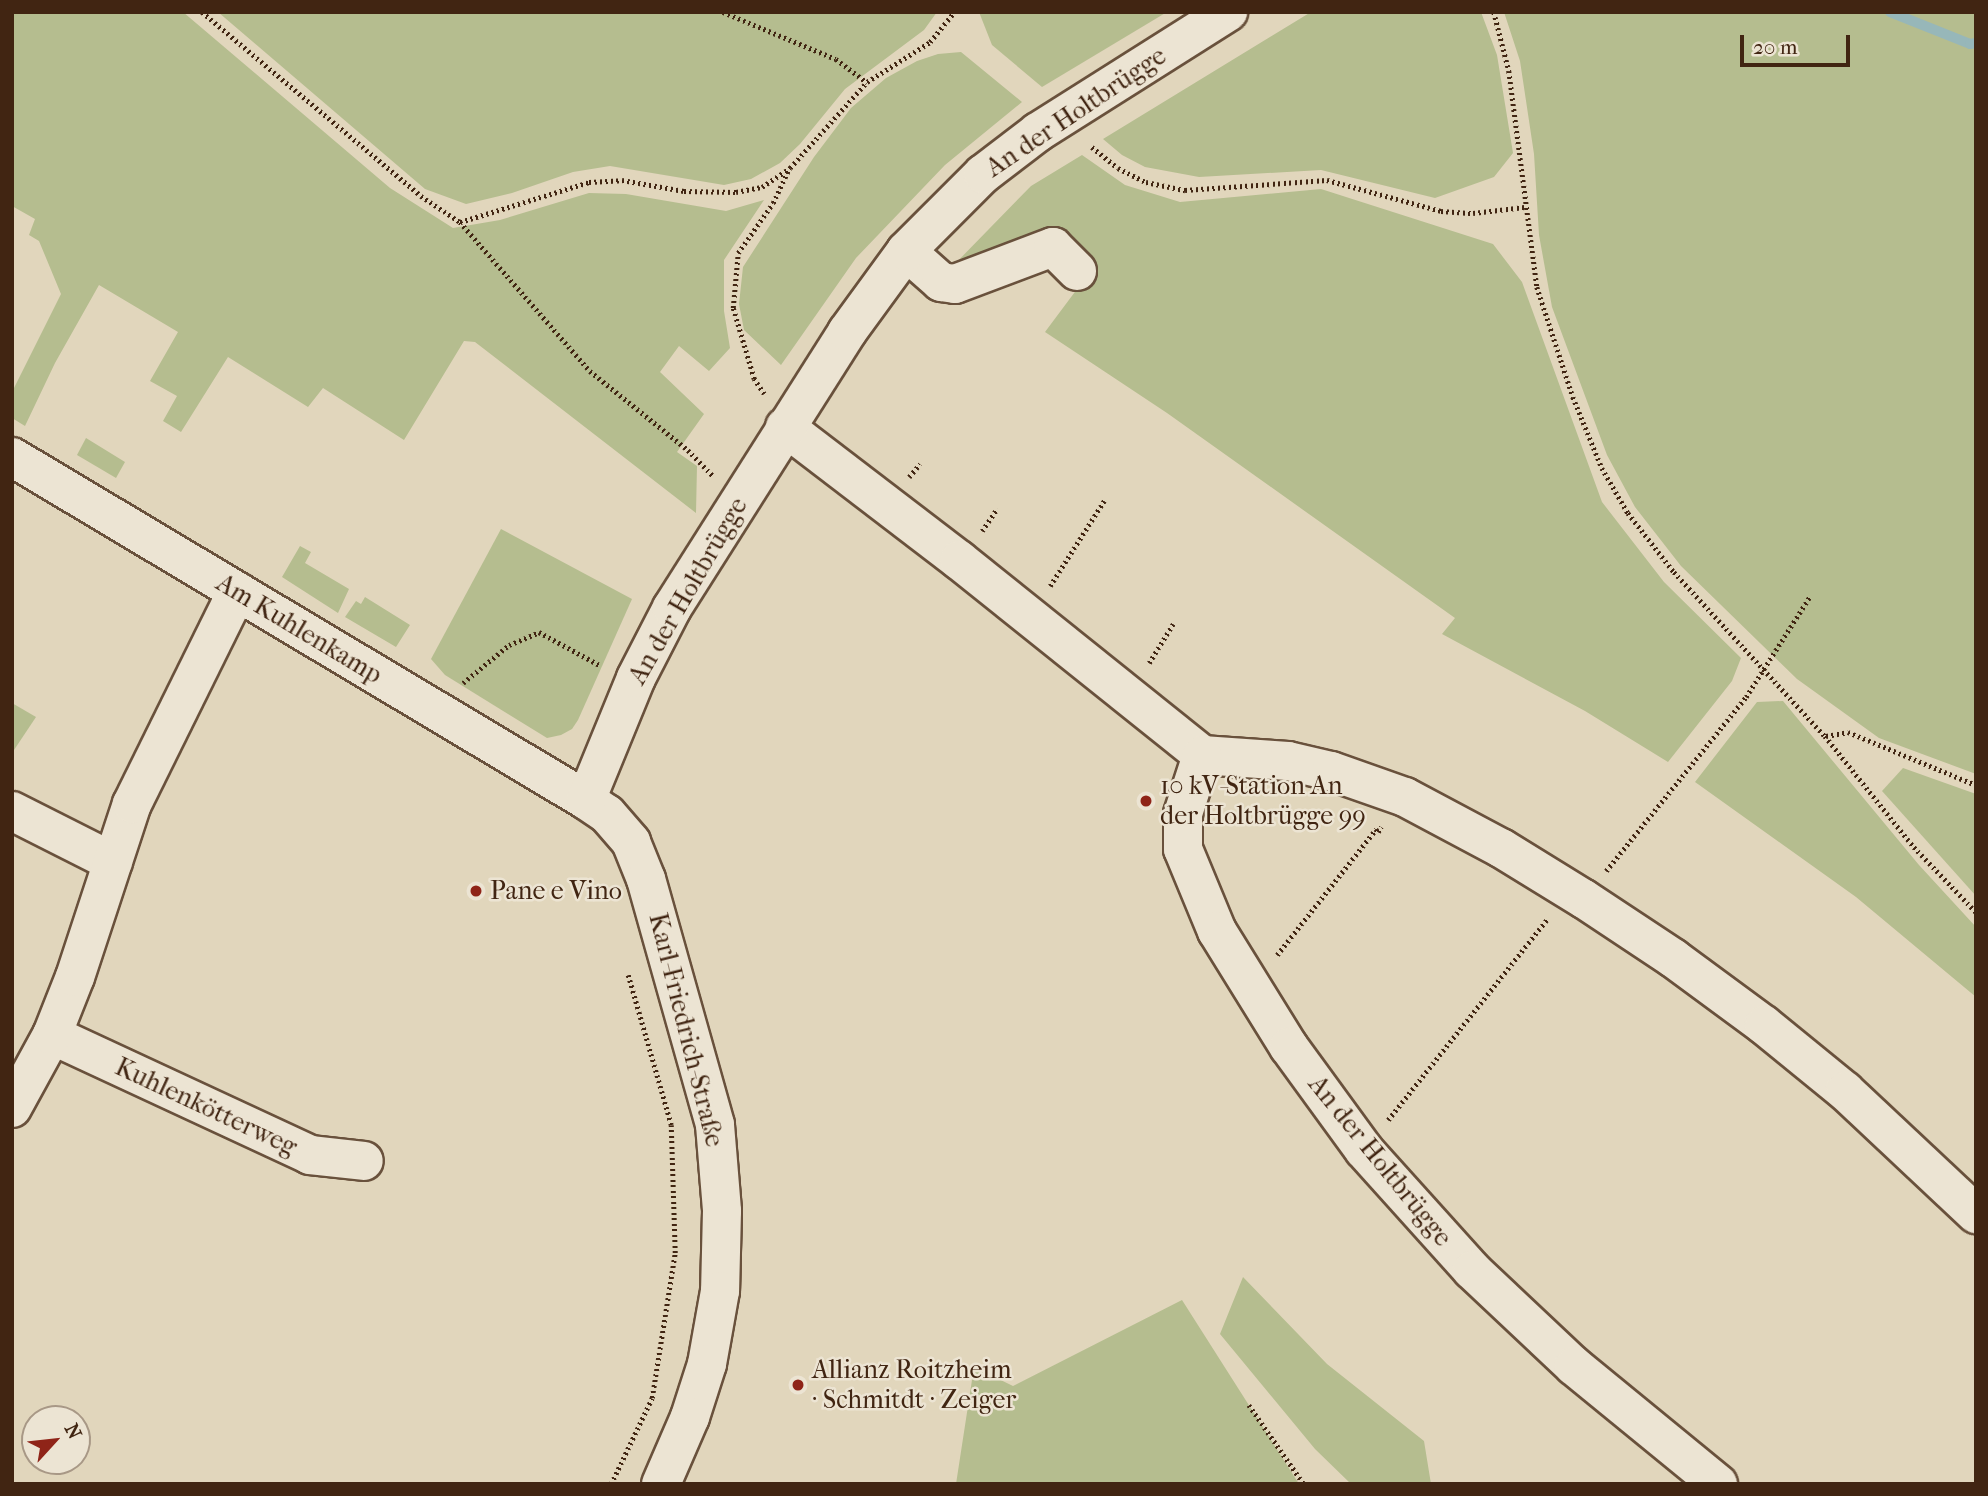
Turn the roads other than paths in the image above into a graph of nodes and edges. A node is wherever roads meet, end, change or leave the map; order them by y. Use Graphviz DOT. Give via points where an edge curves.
graph roads {
  1 [pos="1228,12"];
  2 [pos="906,251"];
  3 [pos="1077,271"];
  4 [pos="785,427"];
  5 [pos="12,457"];
  6 [pos="237,592"];
  7 [pos="1202,755"];
  8 [pos="586,800"];
  9 [pos="12,811"];
  10 [pos="113,862"];
  11 [pos="52,1035"];
  12 [pos="12,1108"];
  13 [pos="364,1161"];
  14 [pos="1976,1214"];
  15 [pos="661,1484"];
  16 [pos="1718,1484"];
  1 -- 2 [label="street, An der Holtbrügge" via="1038,132 983,174"];
  2 -- 3 [label="street" via="941,282 956,284 1053,247"];
  2 -- 4 [label="street, An der Holtbrügge"];
  4 -- 7 [label="street"];
  4 -- 8 [label="street, An der Holtbrügge" via="672,608 636,678"];
  5 -- 6 [label="street, Am Kuhlenkamp"];
  6 -- 8 [label="street, Am Kuhlenkamp"];
  6 -- 10 [label="street" via="132,804"];
  7 -- 14 [label="street" via="1260,757 1331,771 1405,797 1501,848 1673,958 1764,1025 1844,1091"];
  7 -- 16 [label="street, An der Holtbrügge" via="1183,814 1183,849 1217,931 1252,991 1364,1150 1472,1270 1530,1326"];
  8 -- 15 [label="street, Karl-Friedrich-Straße" via="620,827 636,854 715,1125 722,1211 720,1291 707,1364"];
  9 -- 10 [label="street"];
  10 -- 11 [label="street"];
  11 -- 12 [label="street"];
  11 -- 13 [label="street, Kuhlenkötterweg" via="310,1155"];
}
